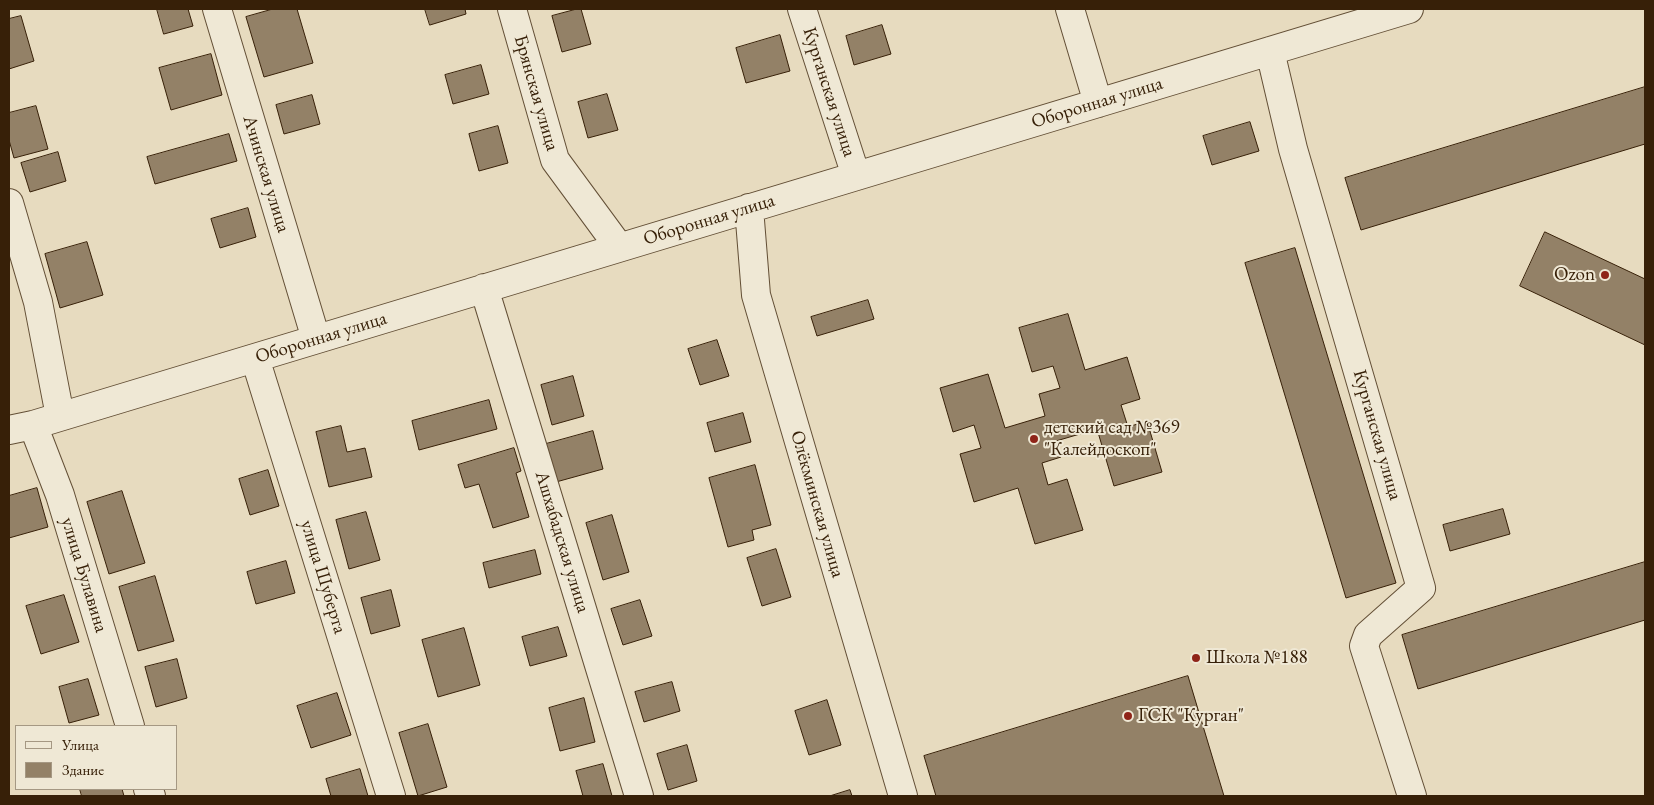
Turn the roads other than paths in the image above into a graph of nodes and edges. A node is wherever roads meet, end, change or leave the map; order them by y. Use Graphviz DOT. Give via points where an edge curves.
graph roads {
  1 [pos="217,9"];
  2 [pos="512,9"];
  3 [pos="802,9"];
  4 [pos="1070,9"];
  5 [pos="1409,9"];
  6 [pos="1358,16"];
  7 [pos="1270,51"];
  8 [pos="1098,103"];
  9 [pos="856,176"];
  10 [pos="9,203"];
  11 [pos="750,208"];
  12 [pos="619,247"];
  13 [pos="484,288"];
  14 [pos="316,339"];
  15 [pos="255,358"];
  16 [pos="60,416"];
  17 [pos="21,428"];
  18 [pos="130,725"];
  19 [pos="391,796"];
  20 [pos="639,796"];
  21 [pos="903,796"];
  22 [pos="1412,796"];
  1 -- 14 [label="street, Ачинская улица"];
  2 -- 12 [label="street, Брянская улица" via="555,160"];
  3 -- 9 [label="street, Курганская улица"];
  4 -- 8 [label="street"];
  5 -- 6 [label="street, Оборонная улица"];
  6 -- 7 [label="street, Оборонная улица"];
  7 -- 8 [label="street, Оборонная улица"];
  7 -- 22 [label="street, Курганская улица" via="1293,149 1422,588 1368,635 1364,646"];
  8 -- 9 [label="street, Оборонная улица"];
  9 -- 11 [label="street, Оборонная улица"];
  10 -- 16 [label="street" via="38,302"];
  11 -- 12 [label="street, Оборонная улица"];
  11 -- 21 [label="street, Олёкминская улица" via="756,295"];
  12 -- 13 [label="street, Оборонная улица"];
  13 -- 14 [label="street, Оборонная улица"];
  13 -- 20 [label="street, Ашхабадская улица"];
  14 -- 15 [label="street, Оборонная улица"];
  15 -- 16 [label="street, Оборонная улица"];
  15 -- 19 [label="street, улица Шуберта"];
  16 -- 17 [label="street, Оборонная улица"];
  17 -- 18 [label="street, улица Булавина" via="60,495"];
}
